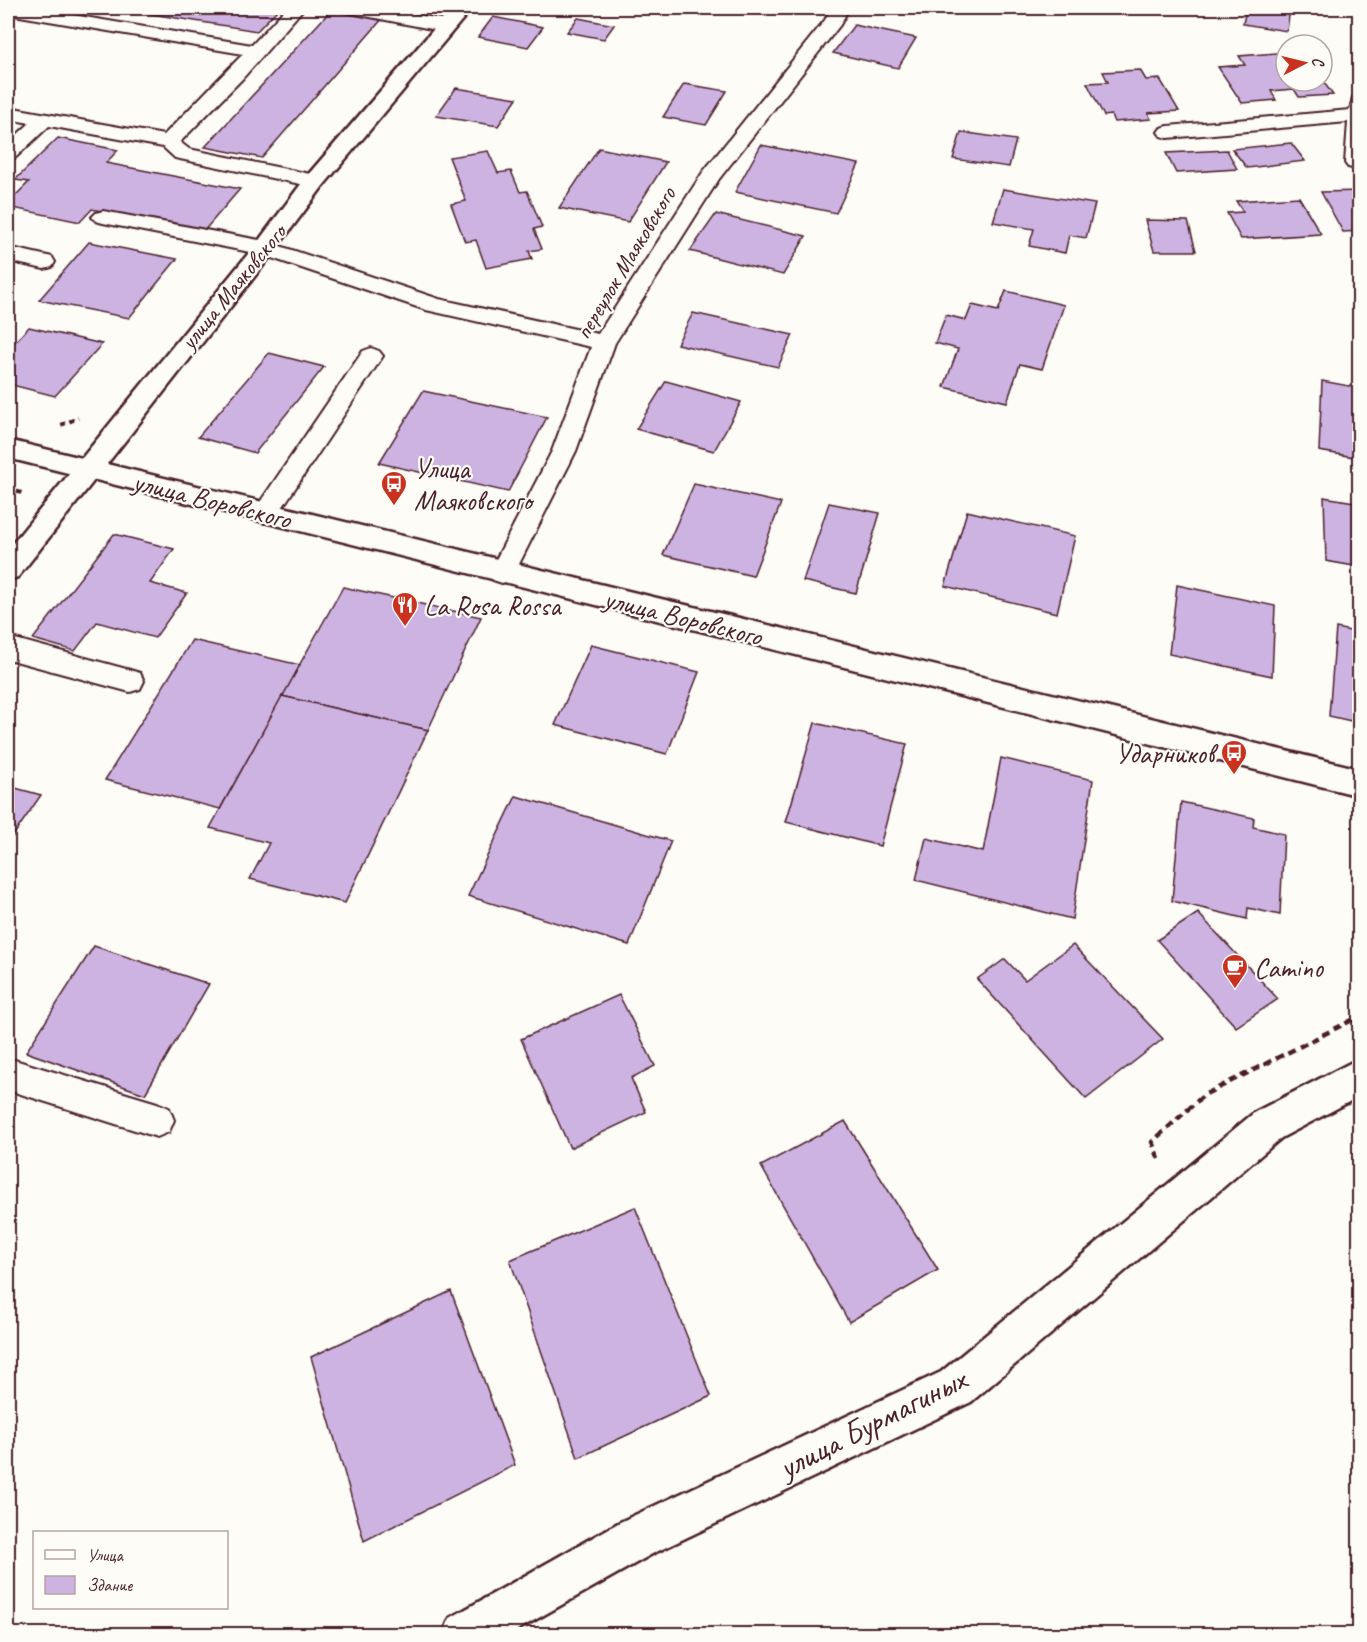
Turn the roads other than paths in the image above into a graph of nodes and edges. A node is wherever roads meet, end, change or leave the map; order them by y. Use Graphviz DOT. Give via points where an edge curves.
graph roads {
  1 [pos="295,8"];
  2 [pos="350,8"];
  3 [pos="462,8"];
  4 [pos="840,8"];
  5 [pos="8,9"];
  6 [pos="447,26"];
  7 [pos="257,51"];
  8 [pos="1359,108"];
  9 [pos="8,113"];
  10 [pos="44,120"];
  11 [pos="1168,132"];
  12 [pos="169,141"];
  13 [pos="8,154"];
  14 [pos="1359,164"];
  15 [pos="315,182"];
  16 [pos="103,217"];
  17 [pos="265,248"];
  18 [pos="8,254"];
  19 [pos="44,262"];
  20 [pos="604,343"];
  21 [pos="371,356"];
  22 [pos="8,449"];
  23 [pos="87,469"];
  24 [pos="265,513"];
  25 [pos="8,569"];
  26 [pos="502,573"];
  27 [pos="8,648"];
  28 [pos="130,681"];
  29 [pos="1359,783"];
  30 [pos="8,1074"];
  31 [pos="1359,1076"];
  32 [pos="157,1120"];
  33 [pos="466,1635"];
  1 -- 7 [label="lane"];
  2 -- 6 [label="lane"];
  3 -- 6 [label="street, улица Маяковского"];
  4 -- 20 [label="lane, переулок Маяковского" via="834,21 710,176"];
  5 -- 7 [label="lane"];
  6 -- 15 [label="street, улица Маяковского"];
  7 -- 12 [label="lane"];
  8 -- 11 [label="lane"];
  8 -- 14 [label="lane" via="1355,163"];
  9 -- 10 [label="lane"];
  10 -- 12 [label="lane"];
  10 -- 13 [label="lane"];
  12 -- 15 [label="lane" via="182,154"];
  15 -- 17 [label="street, улица Маяковского"];
  16 -- 17 [label="lane"];
  17 -- 20 [label="lane" via="434,306"];
  17 -- 23 [label="street, улица Маяковского"];
  18 -- 19 [label="lane"];
  20 -- 26 [label="lane, переулок Маяковского" via="564,451"];
  21 -- 24 [label="lane"];
  22 -- 23 [label="street, улица Воровского"];
  23 -- 24 [label="street, улица Воровского"];
  23 -- 25 [label="street, улица Маяковского"];
  24 -- 26 [label="street, улица Воровского"];
  26 -- 29 [label="street, улица Воровского"];
  27 -- 28 [label="lane"];
  30 -- 32 [label="lane"];
  31 -- 33 [label="street, улица Бурмагиных" via="1268,1125 956,1387 636,1538"];
}
